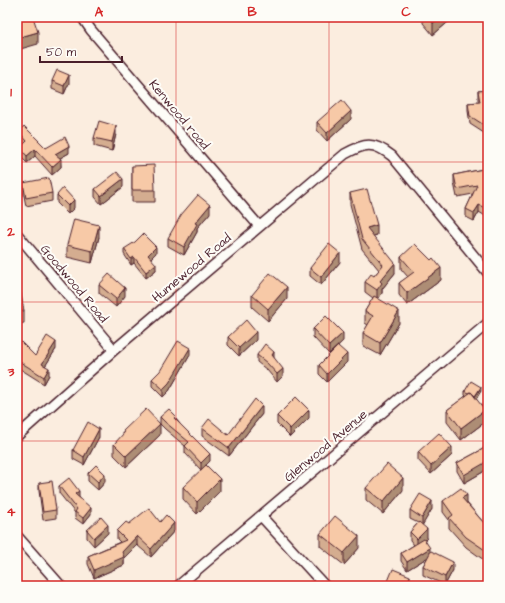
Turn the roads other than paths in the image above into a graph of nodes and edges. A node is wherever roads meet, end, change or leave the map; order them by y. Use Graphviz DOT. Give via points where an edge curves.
graph roads {
  1 [pos="82,17"];
  2 [pos="259,226"];
  3 [pos="17,234"];
  4 [pos="488,273"];
  5 [pos="488,323"];
  6 [pos="114,350"];
  7 [pos="17,436"];
  8 [pos="261,516"];
  9 [pos="17,536"];
  10 [pos="56,585"];
  11 [pos="178,586"];
  12 [pos="325,586"];
  1 -- 2 [label="street, Kenwood road"];
  2 -- 4 [label="street, Humewood Road" via="345,154 359,146 377,146 392,156"];
  2 -- 6 [label="street, Humewood Road"];
  3 -- 6 [label="street, Goodwood Road"];
  5 -- 8 [label="street, Glenwood Avenue"];
  6 -- 7 [label="street, Humewood Road"];
  8 -- 11 [label="street, Glenwood Avenue"];
  8 -- 12 [label="street"];
  9 -- 10 [label="street"];
}
